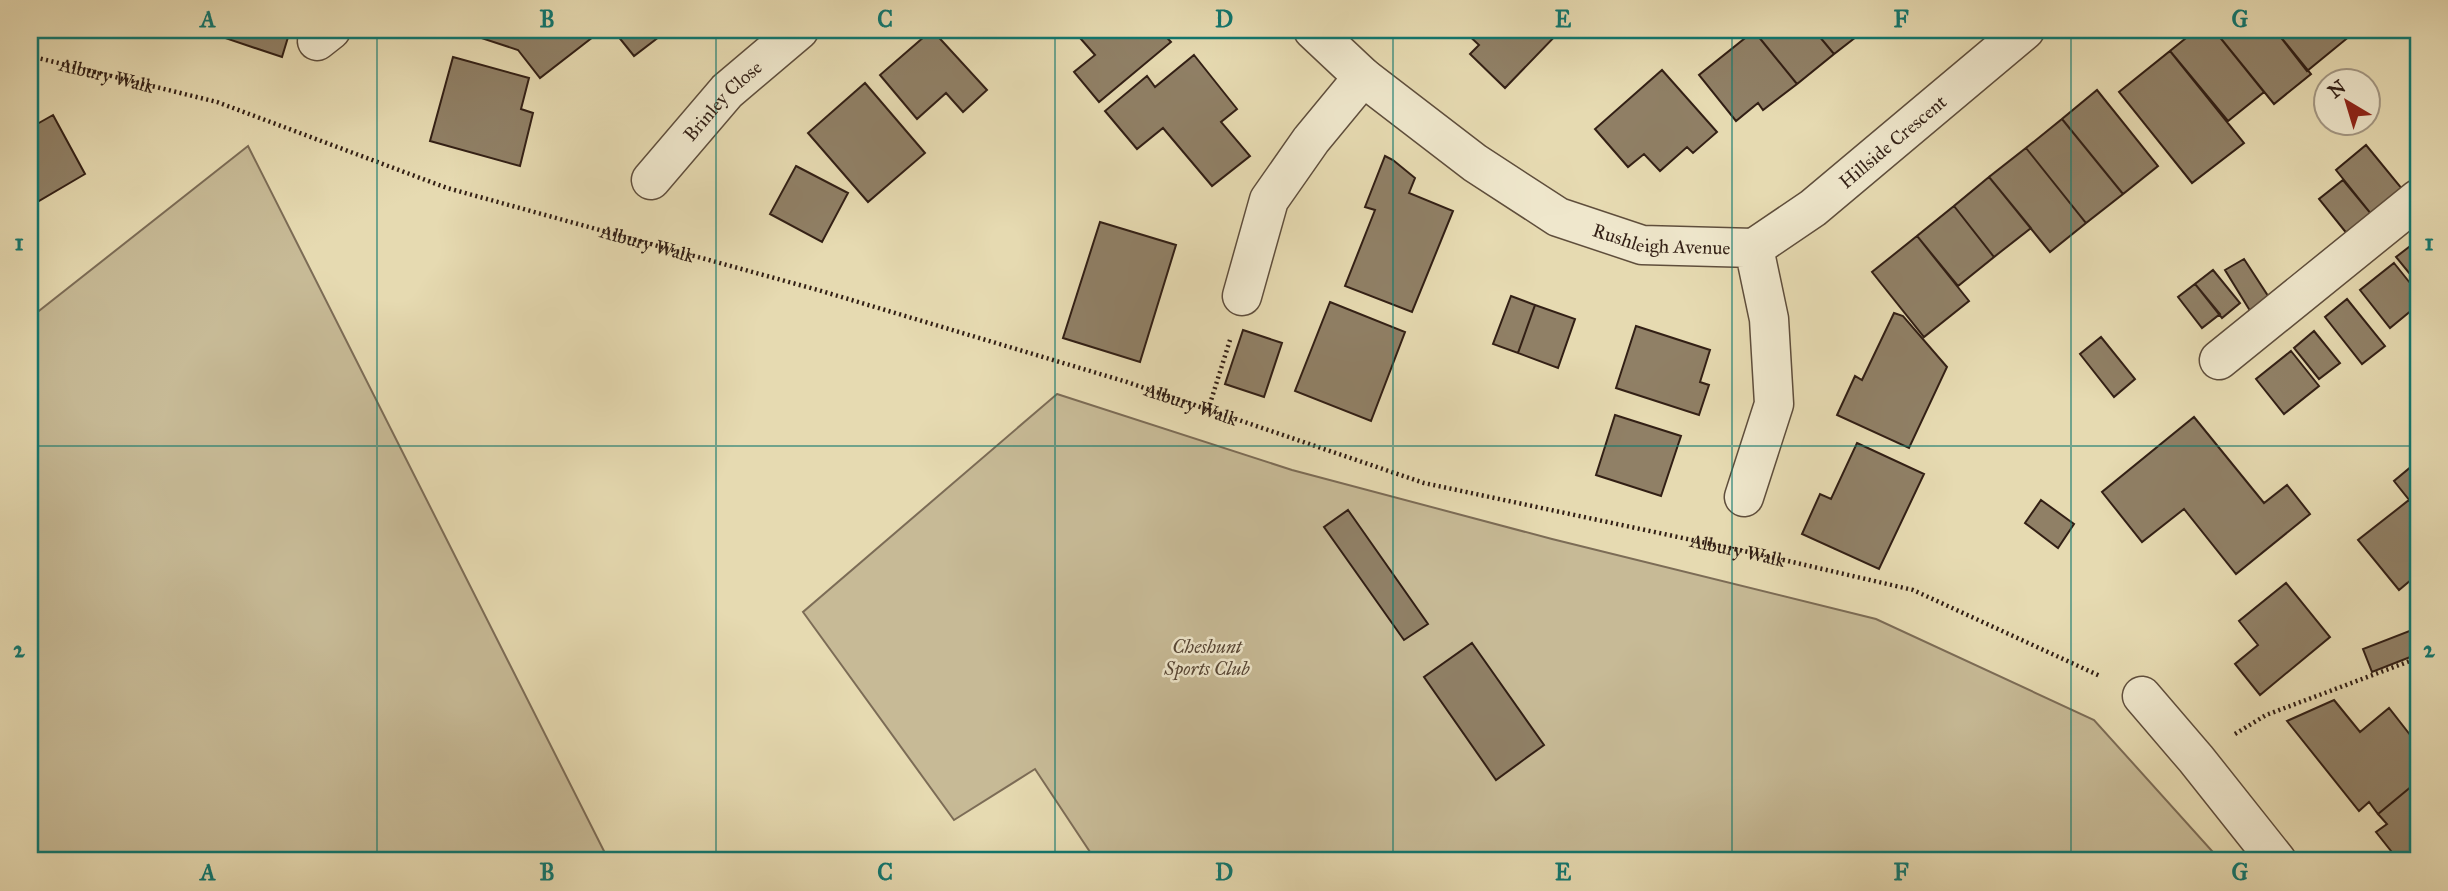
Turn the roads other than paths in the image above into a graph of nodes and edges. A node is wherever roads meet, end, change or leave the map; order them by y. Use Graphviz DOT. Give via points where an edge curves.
graph roads {
  1 [pos="799,30"];
  2 [pos="1313,30"];
  3 [pos="2025,30"];
  4 [pos="1363,77"];
  5 [pos="652,180"];
  6 [pos="2418,200"];
  7 [pos="1754,248"];
  8 [pos="1242,296"];
  9 [pos="2219,360"];
  10 [pos="1744,497"];
  11 [pos="2142,696"];
  12 [pos="2277,861"];
  1 -- 5 [label="street, Brinley Close" via="727,91"];
  2 -- 4 [label="street, Rushleigh Avenue"];
  3 -- 7 [label="street, Hillside Crescent" via="1813,208"];
  4 -- 7 [label="street, Rushleigh Avenue" via="1475,163 1558,217 1642,245"];
  4 -- 8 [label="street" via="1269,200"];
  6 -- 9 [label="street"];
  7 -- 10 [label="street, Rushleigh Avenue" via="1769,319 1774,404"];
  11 -- 12 [label="street"];
}
